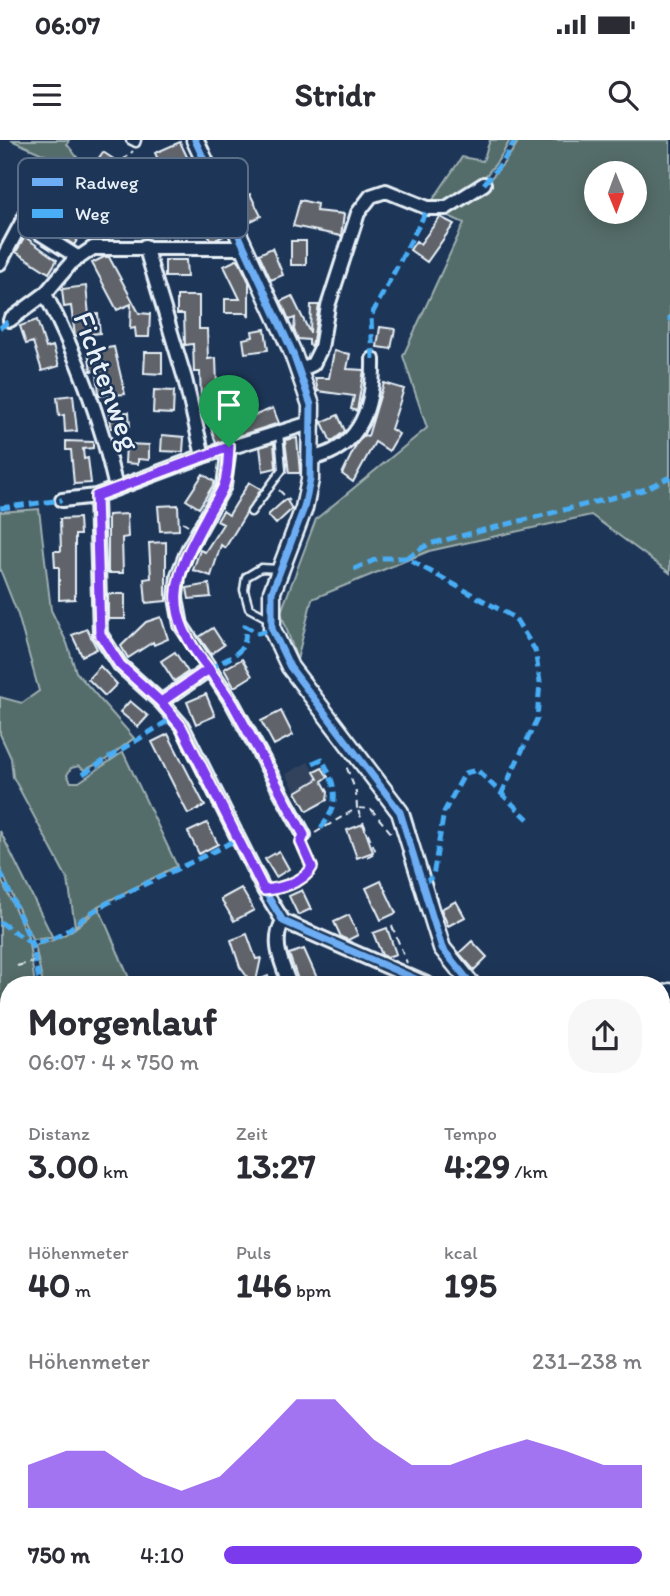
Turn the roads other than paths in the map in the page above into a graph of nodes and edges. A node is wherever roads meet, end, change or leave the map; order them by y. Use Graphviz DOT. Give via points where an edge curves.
graph roads {
  1 [pos="195,140"];
  2 [pos="203,158"];
  3 [pos="484,184"];
  4 [pos="18,229"];
  5 [pos="47,238"];
  6 [pos="239,238"];
  7 [pos="145,246"];
  8 [pos="244,248"];
  9 [pos="79,258"];
  10 [pos="0,263"];
  11 [pos="45,294"];
  12 [pos="10,320"];
  13 [pos="373,359"];
  14 [pos="298,371"];
  15 [pos="313,422"];
  16 [pos="279,432"];
  17 [pos="229,447"];
  18 [pos="203,456"];
  19 [pos="313,458"];
  20 [pos="116,488"];
  21 [pos="96,496"];
  22 [pos="62,500"];
  23 [pos="251,512"];
  24 [pos="279,569"];
  25 [pos="271,620"];
  26 [pos="209,669"];
  27 [pos="161,702"];
  28 [pos="304,835"];
  29 [pos="283,921"];
  30 [pos="287,976"];
  31 [pos="389,976"];
  32 [pos="461,976"];
  1 -- 2 [label="street"];
  3 -- 14 [label="street" via="446,208 428,208 386,191 371,195 358,213 328,306 321,348 313,363"];
  4 -- 10 [label="street"];
  5 -- 9 [label="street"];
  6 -- 8 [label="street"];
  7 -- 8 [label="street"];
  7 -- 9 [label="street" via="93,248"];
  7 -- 18 [label="street" via="186,379"];
  8 -- 14 [label="street"];
  9 -- 11 [label="street"];
  11 -- 12 [label="street"];
  11 -- 20 [label="street, Fichtenweg" via="79,369"];
  13 -- 19 [label="street" via="374,388 350,441 332,454"];
  14 -- 15 [label="street"];
  15 -- 16 [label="street"];
  15 -- 19 [label="street"];
  16 -- 17 [label="street"];
  16 -- 23 [label="lane" via="282,470"];
  17 -- 18 [label="street"];
  17 -- 26 [label="street" via="224,486 178,575 181,625"];
  18 -- 20 [label="street"];
  19 -- 24 [label="street" via="304,508"];
  20 -- 21 [label="street"];
  21 -- 22 [label="street"];
  21 -- 27 [label="street" via="100,634 120,665"];
  24 -- 25 [label="street"];
  24 -- 25 [label="lane" via="261,568 246,577 249,608"];
  25 -- 32 [label="street" via="290,667 400,812 442,948"];
  26 -- 27 [label="street"];
  26 -- 28 [label="street"];
  27 -- 29 [label="street" via="181,726"];
  29 -- 30 [label="street" via="278,930 279,956"];
  29 -- 31 [label="street"];
}
